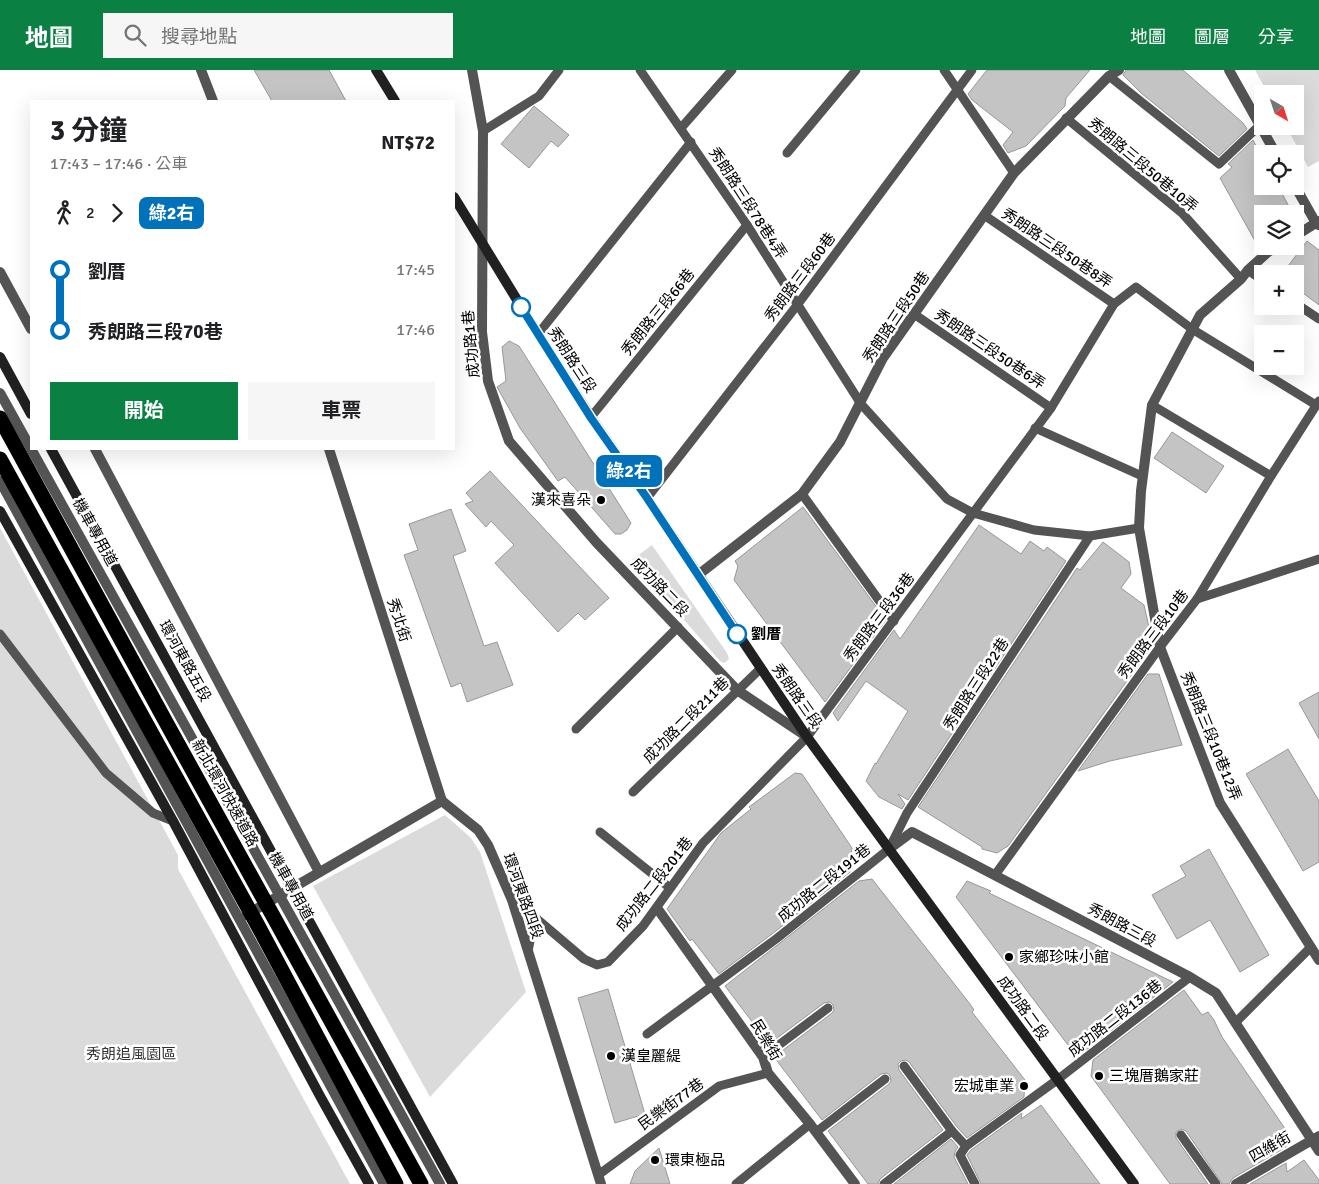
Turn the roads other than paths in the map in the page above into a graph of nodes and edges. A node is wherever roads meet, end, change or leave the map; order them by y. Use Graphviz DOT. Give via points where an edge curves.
graph roads {
  1 [pos="201,70"];
  2 [pos="376,70"];
  3 [pos="472,70"];
  4 [pos="559,70"];
  5 [pos="640,70"];
  6 [pos="732,70"];
  7 [pos="856,70"];
  8 [pos="944,70"];
  9 [pos="972,70"];
  10 [pos="1119,70"];
  11 [pos="1229,70"];
  12 [pos="1109,76"];
  13 [pos="957,90"];
  14 [pos="213,100"];
  15 [pos="394,100"];
  16 [pos="1254,114"];
  17 [pos="1066,118"];
  18 [pos="681,128"];
  19 [pos="483,131"];
  20 [pos="1254,131"];
  21 [pos="691,142"];
  22 [pos="787,153"];
  23 [pos="1014,173"];
  24 [pos="1301,195"];
  25 [pos="455,199"];
  26 [pos="984,215"];
  27 [pos="1318,223"];
  28 [pos="747,224"];
  29 [pos="1304,231"];
  30 [pos="482,242"];
  31 [pos="1265,255"];
  32 [pos="1248,270"];
  33 [pos="0,272"];
  34 [pos="1254,274"];
  35 [pos="1241,279"];
  36 [pos="798,304"];
  37 [pos="1114,304"];
  38 [pos="1304,309"];
  39 [pos="914,314"];
  40 [pos="1319,319"];
  41 [pos="30,327"];
  42 [pos="1192,329"];
  43 [pos="538,334"];
  44 [pos="0,358"];
  45 [pos="0,393"];
  46 [pos="1317,403"];
  47 [pos="861,404"];
  48 [pos="1152,405"];
  49 [pos="1051,408"];
  50 [pos="30,412"];
  51 [pos="0,418"];
  52 [pos="591,418"];
  53 [pos="1035,428"];
  54 [pos="509,441"];
  55 [pos="30,447"];
  56 [pos="32,450"];
  57 [pos="51,450"];
  58 [pos="97,450"];
  59 [pos="329,450"];
  60 [pos="0,459"];
  61 [pos="1142,476"];
  62 [pos="1271,476"];
  63 [pos="0,481"];
  64 [pos="802,494"];
  65 [pos="647,498"];
  66 [pos="0,511"];
  67 [pos="973,513"];
  68 [pos="1139,528"];
  69 [pos="1090,536"];
  70 [pos="1319,559"];
  71 [pos="698,575"];
  72 [pos="1198,599"];
  73 [pos="894,621"];
  74 [pos="678,627"];
  75 [pos="0,634"];
  76 [pos="1160,647"];
  77 [pos="760,668"];
  78 [pos="736,690"];
  79 [pos="576,729"];
  80 [pos="807,737"];
  81 [pos="633,792"];
  82 [pos="442,801"];
  83 [pos="173,821"];
  84 [pos="600,832"];
  85 [pos="889,849"];
  86 [pos="319,872"];
  87 [pos="995,875"];
  88 [pos="292,888"];
  89 [pos="670,888"];
  90 [pos="279,895"];
  91 [pos="266,903"];
  92 [pos="657,908"];
  93 [pos="244,916"];
  94 [pos="228,925"];
  95 [pos="1310,947"];
  96 [pos="528,950"];
  97 [pos="1319,960"];
  98 [pos="1190,977"];
  99 [pos="714,987"];
  100 [pos="828,1008"];
  101 [pos="1236,1022"];
  102 [pos="647,1034"];
  103 [pos="762,1057"];
  104 [pos="904,1066"];
  105 [pos="768,1073"];
  106 [pos="885,1079"];
  107 [pos="1057,1080"];
  108 [pos="813,1128"];
  109 [pos="952,1131"];
  110 [pos="1181,1135"];
  111 [pos="1316,1138"];
  112 [pos="966,1146"];
  113 [pos="1319,1151"];
  114 [pos="600,1179"];
  115 [pos="369,1184"];
  116 [pos="384,1184"];
  117 [pos="396,1184"];
  118 [pos="420,1184"];
  119 [pos="440,1184"];
  120 [pos="453,1184"];
  121 [pos="736,1184"];
  122 [pos="855,1184"];
  123 [pos="884,1184"];
  124 [pos="975,1184"];
  125 [pos="1134,1184"];
  126 [pos="1216,1184"];
  127 [pos="1236,1184"];
  1 -- 14 [label="street"];
  2 -- 15 [label="street"];
  3 -- 19 [label="street"];
  4 -- 19 [label="lane" via="539,96"];
  5 -- 18 [label="lane, 秀朗路三段78巷4弄"];
  6 -- 18 [label="lane"];
  7 -- 22 [label="lane"];
  8 -- 13 [label="lane"];
  9 -- 13 [label="lane, 秀朗路三段60巷"];
  10 -- 12 [label="street, 秀朗路三段50巷"];
  11 -- 16 [label="street"];
  12 -- 17 [label="street, 秀朗路三段50巷"];
  12 -- 20 [label="lane" via="1219,164"];
  13 -- 23 [label="lane"];
  13 -- 36 [label="lane, 秀朗路三段60巷"];
  17 -- 23 [label="street, 秀朗路三段50巷"];
  17 -- 35 [label="lane, 秀朗路三段50巷10弄" via="1182,213"];
  18 -- 21 [label="lane, 秀朗路三段78巷4弄"];
  19 -- 30 [label="street"];
  21 -- 28 [label="lane, 秀朗路三段78巷4弄"];
  21 -- 43 [label="lane"];
  23 -- 26 [label="street, 秀朗路三段50巷"];
  24 -- 27 [label="street"];
  25 -- 30 [label="street, 秀朗路三段"];
  26 -- 37 [label="lane, 秀朗路三段50巷8弄"];
  26 -- 39 [label="street, 秀朗路三段50巷"];
  27 -- 29 [label="street"];
  28 -- 36 [label="lane, 秀朗路三段78巷4弄"];
  28 -- 52 [label="lane, 秀朗路三段66巷"];
  30 -- 43 [label="street, 秀朗路三段"];
  30 -- 54 [label="street, 成功路1巷" via="482,332 488,380"];
  31 -- 32 [label="street, 秀朗路三段10巷12弄"];
  32 -- 34 [label="lane"];
  32 -- 35 [label="street, 秀朗路三段10巷12弄"];
  33 -- 41 [label="street"];
  35 -- 42 [label="street, 秀朗路三段10巷12弄" via="1200,315"];
  36 -- 47 [label="lane, 秀朗路三段78巷4弄"];
  36 -- 65 [label="lane, 秀朗路三段60巷"];
  37 -- 42 [label="lane" via="1136,287"];
  37 -- 49 [label="lane, 秀朗路三段36巷"];
  38 -- 40 [label="lane"];
  39 -- 47 [label="street, 秀朗路三段50巷" via="884,358"];
  39 -- 49 [label="lane, 秀朗路三段50巷6弄"];
  42 -- 46 [label="lane"];
  42 -- 48 [label="street, 秀朗路三段10巷12弄"];
  43 -- 52 [label="street, 秀朗路三段"];
  44 -- 50 [label="street"];
  45 -- 55 [label="street, 機車專用道"];
  46 -- 62 [label="lane, 秀朗路三段10巷"];
  47 -- 64 [label="street, 秀朗路三段50巷" via="840,442"];
  47 -- 67 [label="lane, 秀朗路三段78巷4弄" via="947,499"];
  48 -- 61 [label="street, 秀朗路三段10巷12弄"];
  48 -- 62 [label="lane"];
  49 -- 53 [label="lane, 秀朗路三段36巷"];
  51 -- 91 [label="highway, 新北環河快速道路"];
  52 -- 65 [label="street, 秀朗路三段"];
  53 -- 61 [label="lane"];
  53 -- 67 [label="lane, 秀朗路三段36巷"];
  54 -- 74 [label="street, 成功路二段" via="596,542"];
  56 -- 90 [label="street, 機車專用道"];
  57 -- 88 [label="street, 環河東路五段"];
  58 -- 86 [label="street, 環河東路五段"];
  59 -- 82 [label="street, 秀北街"];
  60 -- 93 [label="highway"];
  61 -- 68 [label="street, 秀朗路三段10巷12弄"];
  62 -- 72 [label="lane, 秀朗路三段10巷"];
  63 -- 93 [label="street"];
  64 -- 71 [label="street, 秀朗路三段50巷"];
  64 -- 73 [label="lane"];
  65 -- 71 [label="street, 秀朗路三段"];
  66 -- 83 [label="street"];
  67 -- 69 [label="lane, 秀朗路三段78巷4弄" via="1034,530"];
  67 -- 73 [label="lane, 秀朗路三段36巷"];
  68 -- 69 [label="lane, 秀朗路三段78巷4弄"];
  68 -- 76 [label="street, 秀朗路三段10巷12弄"];
  69 -- 85 [label="lane, 秀朗路三段22巷" via="907,813"];
  70 -- 72 [label="lane"];
  71 -- 77 [label="street, 秀朗路三段"];
  72 -- 76 [label="lane, 秀朗路三段10巷"];
  73 -- 80 [label="lane, 秀朗路三段36巷"];
  74 -- 78 [label="street, 成功路二段"];
  74 -- 79 [label="lane"];
  75 -- 83 [label="lane" via="106,773 153,813"];
  76 -- 87 [label="lane, 秀朗路三段10巷"];
  76 -- 95 [label="street, 秀朗路三段10巷12弄" via="1220,803"];
  77 -- 78 [label="lane, 成功路二段211巷"];
  77 -- 80 [label="street, 秀朗路三段"];
  78 -- 80 [label="street, 成功路二段"];
  78 -- 81 [label="lane, 成功路二段211巷"];
  80 -- 85 [label="street, 秀朗路三段"];
  80 -- 89 [label="lane, 成功路二段201巷" via="703,843"];
  82 -- 86 [label="street"];
  82 -- 96 [label="street, 環河東路四段" via="478,830 488,846 512,900"];
  83 -- 94 [label="street"];
  84 -- 89 [label="lane"];
  85 -- 87 [label="street, 秀朗路三段" via="912,832"];
  85 -- 99 [label="lane, 成功路二段191巷"];
  85 -- 107 [label="street, 成功路二段"];
  86 -- 88 [label="street"];
  87 -- 98 [label="street, 秀朗路三段"];
  88 -- 90 [label="street"];
  88 -- 120 [label="street"];
  89 -- 92 [label="lane, 成功路二段201巷"];
  90 -- 91 [label="street"];
  90 -- 119 [label="street, 機車專用道"];
  91 -- 93 [label="street"];
  91 -- 118 [label="highway, 新北環河快速道路"];
  92 -- 96 [label="lane, 成功路二段201巷" via="608,962 597,965 584,959 539,920 534,920"];
  92 -- 99 [label="street, 民樂街"];
  93 -- 94 [label="street"];
  93 -- 116 [label="street"];
  93 -- 117 [label="highway"];
  94 -- 115 [label="street"];
  95 -- 97 [label="street, 秀朗路三段10巷12弄"];
  95 -- 101 [label="lane"];
  96 -- 114 [label="street, 環河東路四段"];
  98 -- 101 [label="street, 秀朗路三段" via="1216,993"];
  98 -- 107 [label="lane, 成功路二段136巷"];
  99 -- 102 [label="lane, 成功路二段191巷"];
  99 -- 103 [label="street, 民樂街"];
  100 -- 103 [label="lane"];
  101 -- 111 [label="street, 秀朗路三段"];
  103 -- 105 [label="street, 民樂街"];
  104 -- 109 [label="lane"];
  105 -- 108 [label="street, 民樂街"];
  105 -- 114 [label="lane, 民樂街77巷" via="719,1086"];
  106 -- 108 [label="lane"];
  107 -- 112 [label="lane, 成功路二段136巷"];
  107 -- 125 [label="street, 成功路二段"];
  108 -- 121 [label="lane"];
  108 -- 122 [label="street, 民樂街"];
  109 -- 112 [label="lane"];
  109 -- 123 [label="lane"];
  110 -- 126 [label="lane"];
  111 -- 113 [label="street, 秀朗路三段"];
  111 -- 127 [label="street, 四維街"];
  112 -- 124 [label="lane" via="960,1155"];
}
